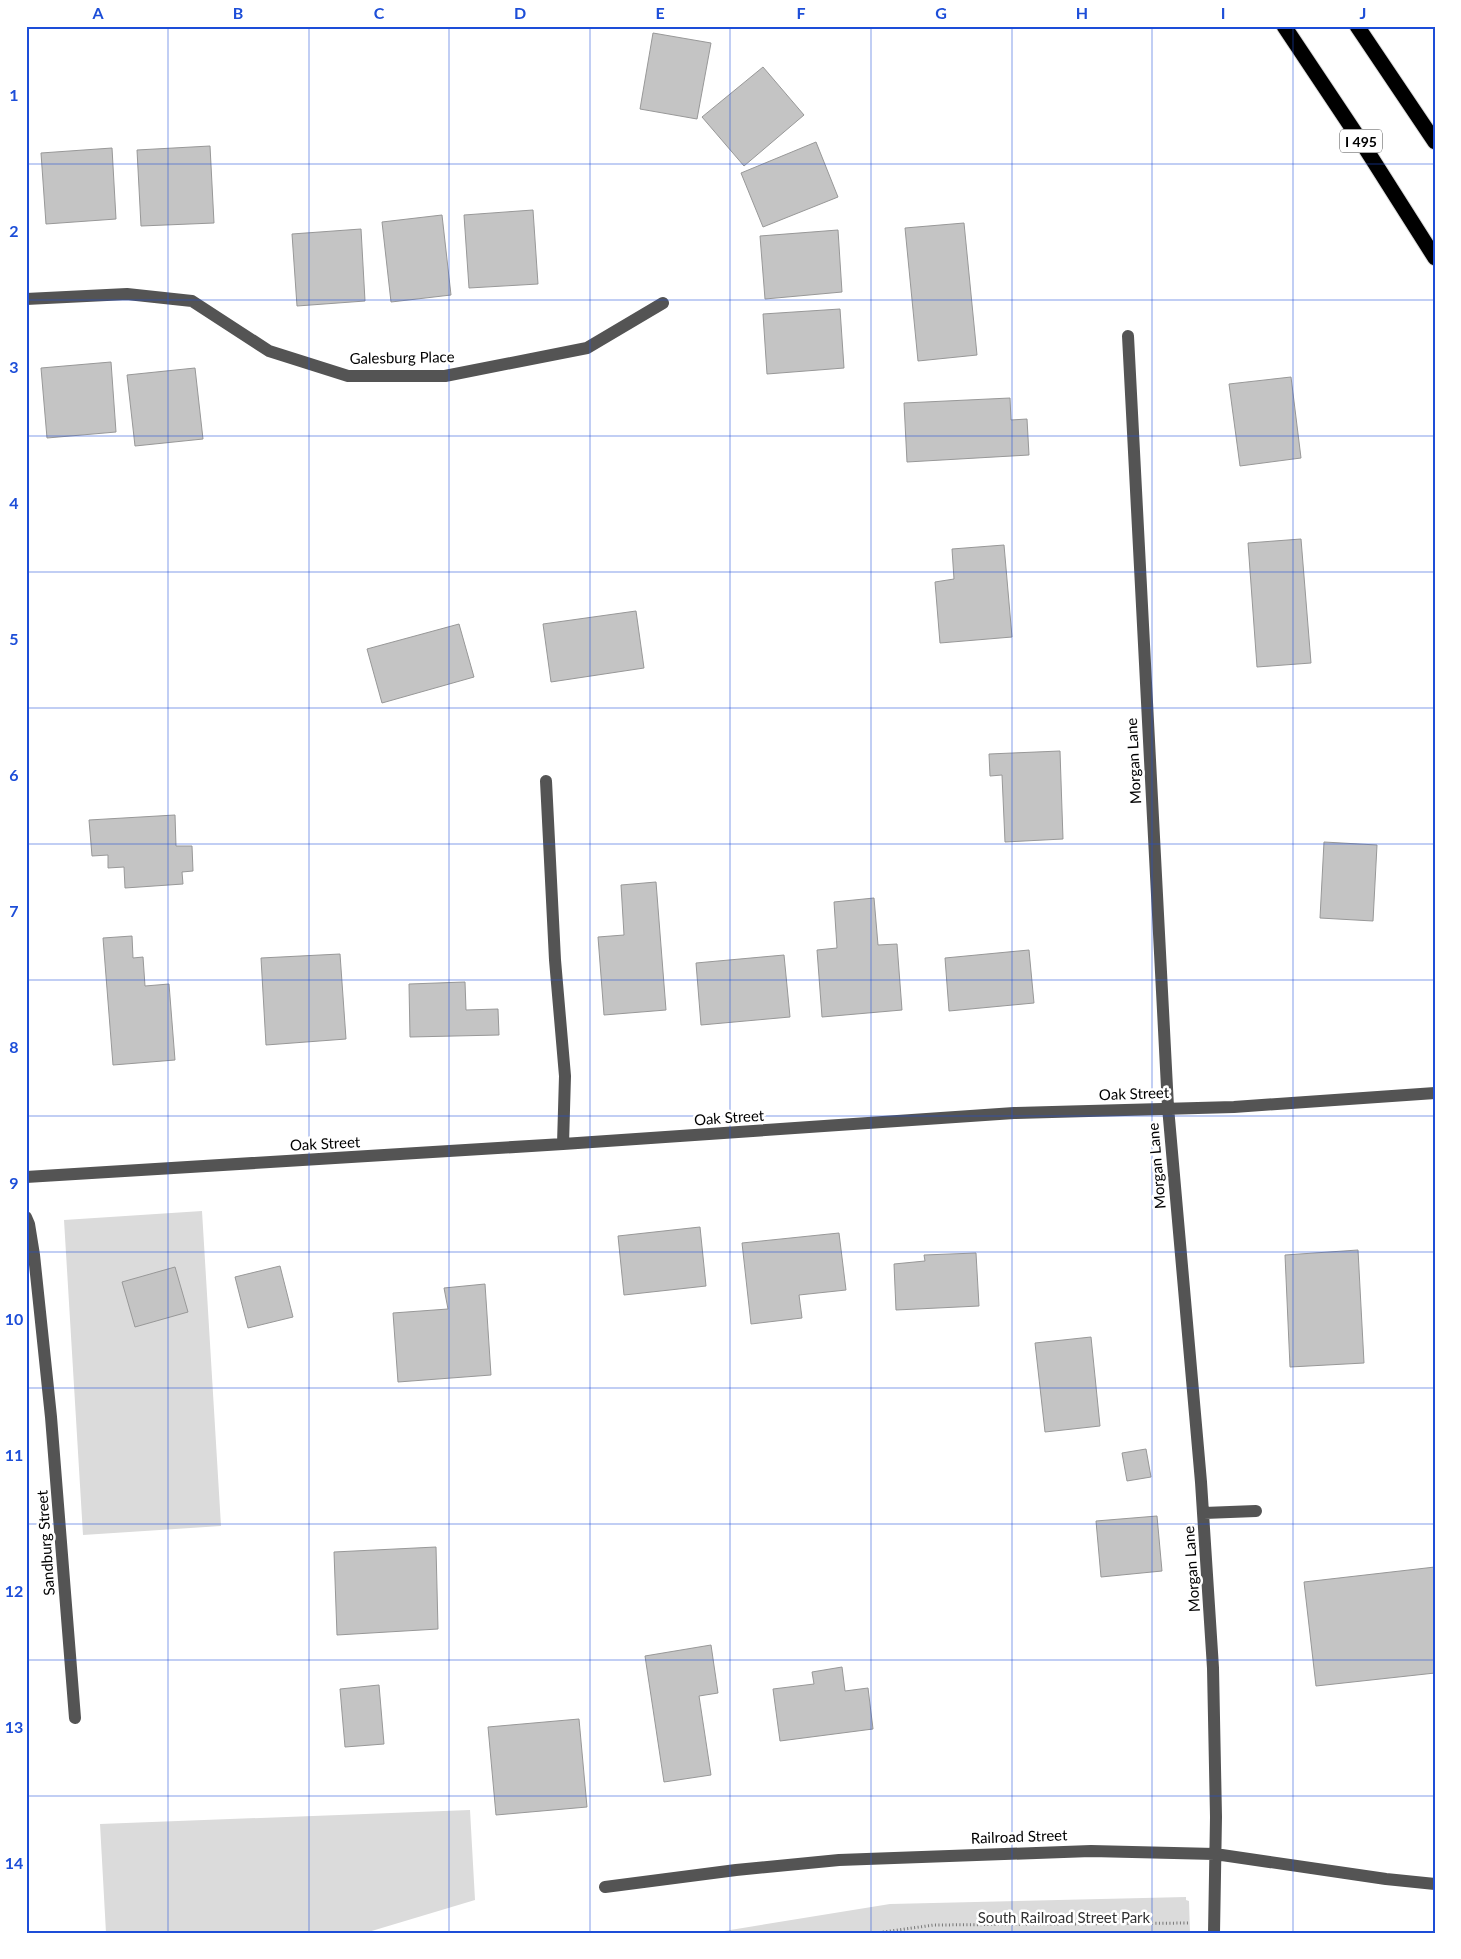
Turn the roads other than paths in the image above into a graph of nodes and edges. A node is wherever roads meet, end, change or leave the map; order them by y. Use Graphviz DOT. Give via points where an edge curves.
graph roads {
  1 [pos="1284,26"];
  2 [pos="1357,26"];
  3 [pos="1435,142"];
  4 [pos="1435,258"];
  5 [pos="26,300"];
  6 [pos="664,303"];
  7 [pos="1128,336"];
  8 [pos="546,781"];
  9 [pos="1435,1093"];
  10 [pos="1168,1108"];
  11 [pos="563,1144"];
  12 [pos="26,1177"];
  13 [pos="26,1217"];
  14 [pos="1256,1511"];
  15 [pos="1204,1513"];
  16 [pos="75,1718"];
  17 [pos="1215,1854"];
  18 [pos="1435,1884"];
  19 [pos="604,1888"];
  20 [pos="1214,1928"];
  1 -- 4 [label="highway, I 495"];
  2 -- 3 [label="highway"];
  5 -- 6 [label="street, Galesburg Place" via="127,294 192,301 269,351 348,376 445,376 587,348"];
  7 -- 10 [label="street, Morgan Lane"];
  8 -- 11 [label="street" via="555,960 565,1076"];
  9 -- 10 [label="street, Oak Street" via="1234,1107"];
  10 -- 11 [label="street, Oak Street" via="1014,1113"];
  10 -- 15 [label="street, Morgan Lane"];
  11 -- 12 [label="street, Oak Street"];
  13 -- 16 [label="street, Sandburg Street" via="34,1255 52,1417"];
  14 -- 15 [label="street"];
  15 -- 17 [label="street, Morgan Lane" via="1213,1668"];
  17 -- 18 [label="street, Railroad Street"];
  17 -- 19 [label="street, Railroad Street" via="1090,1851 839,1860"];
  17 -- 20 [label="street, Morgan Lane"];
}
